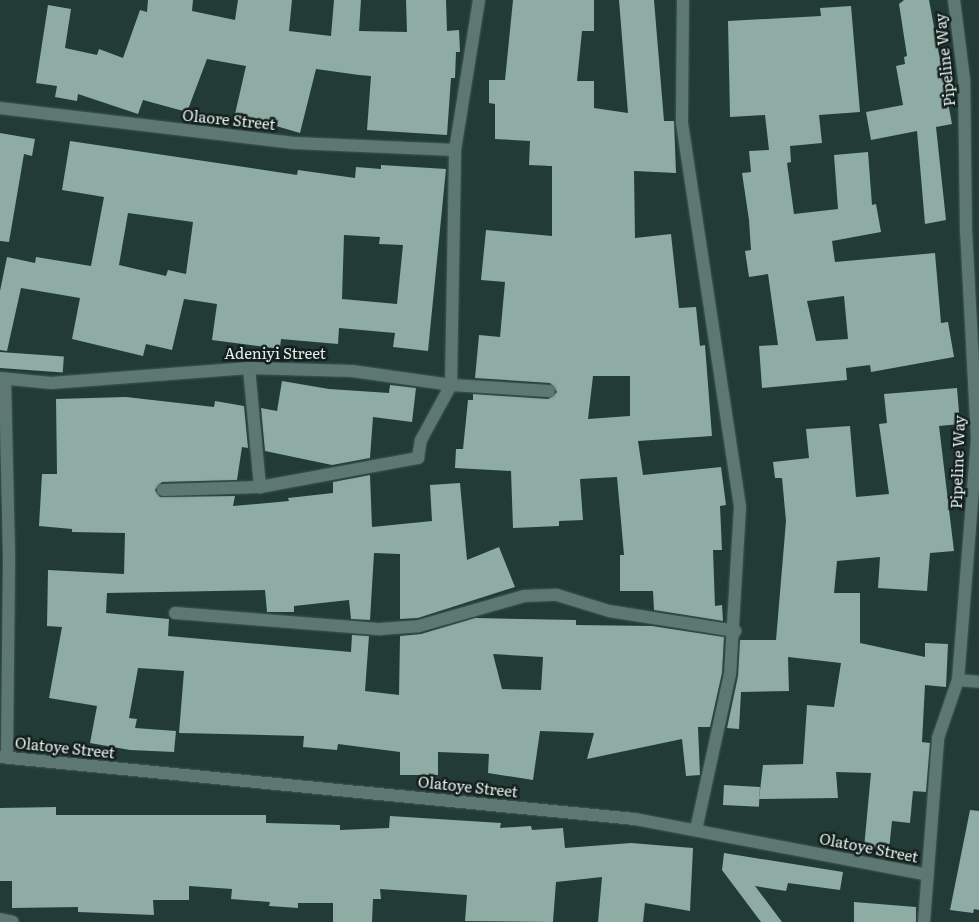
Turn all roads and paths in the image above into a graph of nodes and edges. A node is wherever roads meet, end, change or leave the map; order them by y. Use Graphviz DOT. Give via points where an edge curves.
graph roads {
  1 [pos="479,0"];
  2 [pos="683,0"];
  3 [pos="954,0"];
  4 [pos="0,108"];
  5 [pos="455,150"];
  6 [pos="249,368"];
  7 [pos="3,378"];
  8 [pos="451,385"];
  9 [pos="550,391"];
  10 [pos="260,487"];
  11 [pos="164,490"];
  12 [pos="175,613"];
  13 [pos="735,631"];
  14 [pos="958,680"];
  15 [pos="979,682"];
  16 [pos="3,757"];
  17 [pos="696,830"];
  18 [pos="928,875"];
  19 [pos="0,919"];
  20 [pos="13,922"];
  21 [pos="924,922"];
  1 -- 5 [label="street"];
  2 -- 13 [label="street" via="682,123 740,507"];
  3 -- 14 [label="street, Pipeline Way" via="964,79 966,251 977,439"];
  4 -- 5 [label="street, Olaore Street" via="294,143"];
  5 -- 8 [label="street"];
  6 -- 7 [label="street, Adeniyi Street" via="51,383"];
  6 -- 8 [label="street, Adeniyi Street" via="352,370"];
  6 -- 10 [label="street"];
  7 -- 16 [label="street" via="9,561"];
  8 -- 9 [label="street, Adeniyi Street"];
  8 -- 10 [label="street" via="421,440 418,458"];
  10 -- 11 [label="street"];
  12 -- 13 [label="street" via="380,629 419,626 524,596 557,596 609,611"];
  13 -- 17 [label="street" via="730,674"];
  14 -- 15 [label="street"];
  14 -- 18 [label="street, Pipeline Way" via="938,738"];
  16 -- 17 [label="street, Olatoye Street" via="635,819"];
  17 -- 18 [label="street, Olatoye Street"];
  18 -- 21 [label="street, Pipeline Way"];
  19 -- 20 [label="street"];
}
